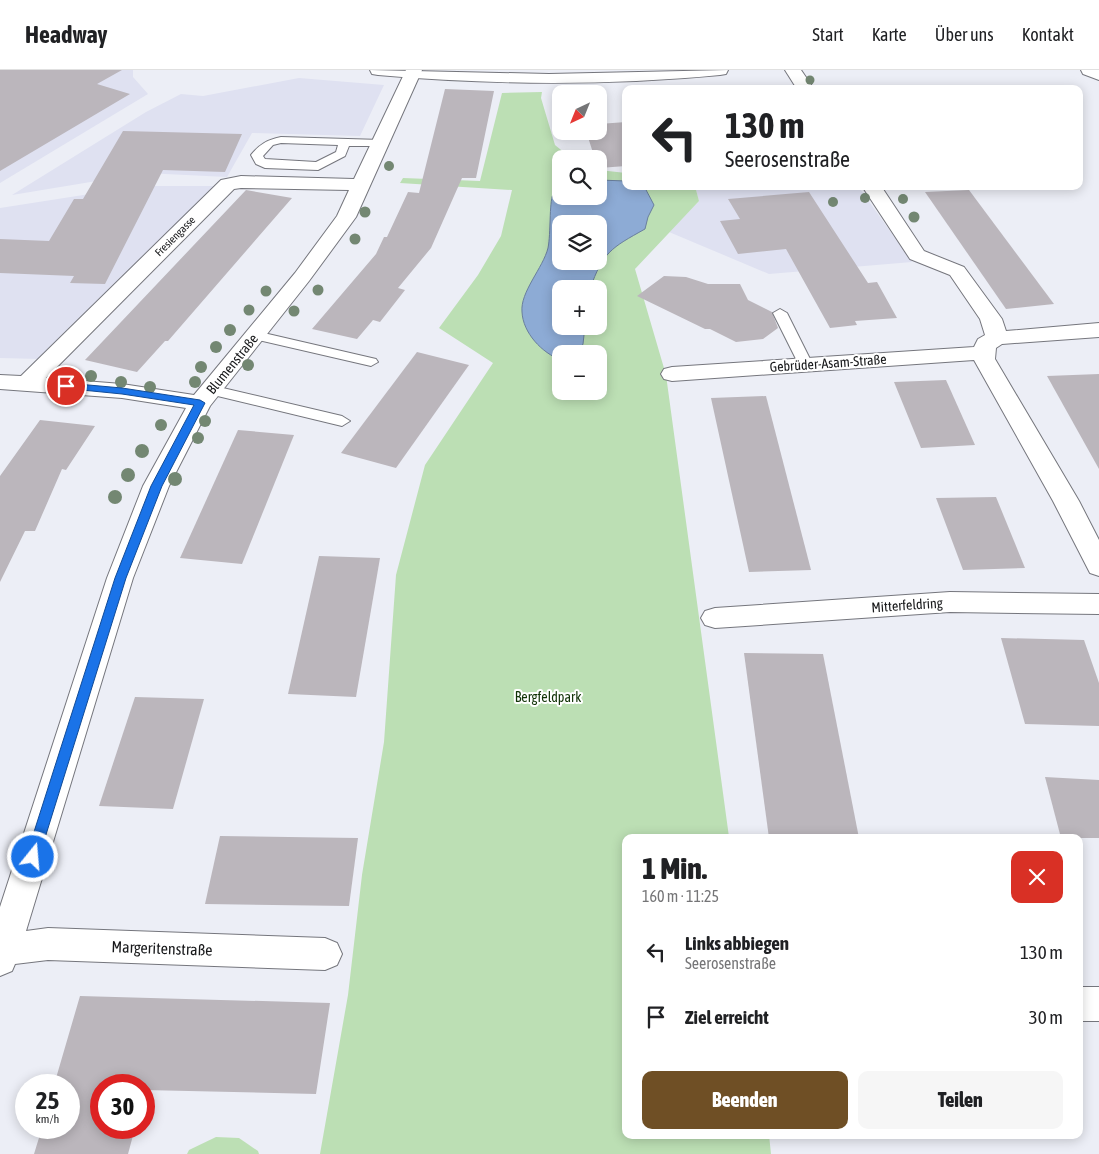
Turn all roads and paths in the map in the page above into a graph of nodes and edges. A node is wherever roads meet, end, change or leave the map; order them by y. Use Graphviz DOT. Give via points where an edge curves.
graph roads {
  1 [pos="378,70"];
  2 [pos="720,70"];
  3 [pos="793,70"];
  4 [pos="1089,70"];
  5 [pos="413,72"];
  6 [pos="1099,75"];
  7 [pos="803,85"];
  8 [pos="381,143"];
  9 [pos="344,144"];
  10 [pos="362,185"];
  11 [pos="874,190"];
  12 [pos="780,313"];
  13 [pos="1099,330"];
  14 [pos="256,334"];
  15 [pos="990,346"];
  16 [pos="371,362"];
  17 [pos="806,365"];
  18 [pos="672,374"];
  19 [pos="0,382"];
  20 [pos="28,383"];
  21 [pos="205,396"];
  22 [pos="342,421"];
  23 [pos="1099,566"];
  24 [pos="1099,604"];
  25 [pos="715,618"];
  26 [pos="1,953"];
  27 [pos="325,954"];
  28 [pos="1083,1004"];
  29 [pos="1099,1004"];
  1 -- 5 [label="street"];
  2 -- 5 [label="street" via="561,80"];
  3 -- 7 [label="street"];
  4 -- 6 [label="street"];
  5 -- 8 [label="street, Blumenstraße"];
  8 -- 9 [label="lane"];
  8 -- 10 [label="street, Blumenstraße"];
  9 -- 9 [label="lane" via="281,140 269,143 257,155 265,164 318,166 340,154"];
  10 -- 14 [label="street, Blumenstraße" via="346,217"];
  10 -- 20 [label="street, Fresiengasse" via="228,184"];
  11 -- 15 [label="street" via="917,255 957,270 991,319"];
  12 -- 17 [label="lane"];
  13 -- 15 [label="street"];
  14 -- 16 [label="lane"];
  14 -- 21 [label="street, Blumenstraße"];
  15 -- 17 [label="street, Gebrüder-Asam-Straße"];
  15 -- 23 [label="street" via="984,359 1066,501"];
  17 -- 18 [label="street, Gebrüder-Asam-Straße"];
  19 -- 20 [label="street"];
  20 -- 21 [label="street"];
  21 -- 22 [label="lane"];
  21 -- 26 [label="street, Blumenstraße" via="156,486 120,578"];
  24 -- 25 [label="street, Mitterfeldring" via="950,602"];
  26 -- 27 [label="street, Margeritenstraße" via="48,944"];
  28 -- 29 [label="street"];
}
